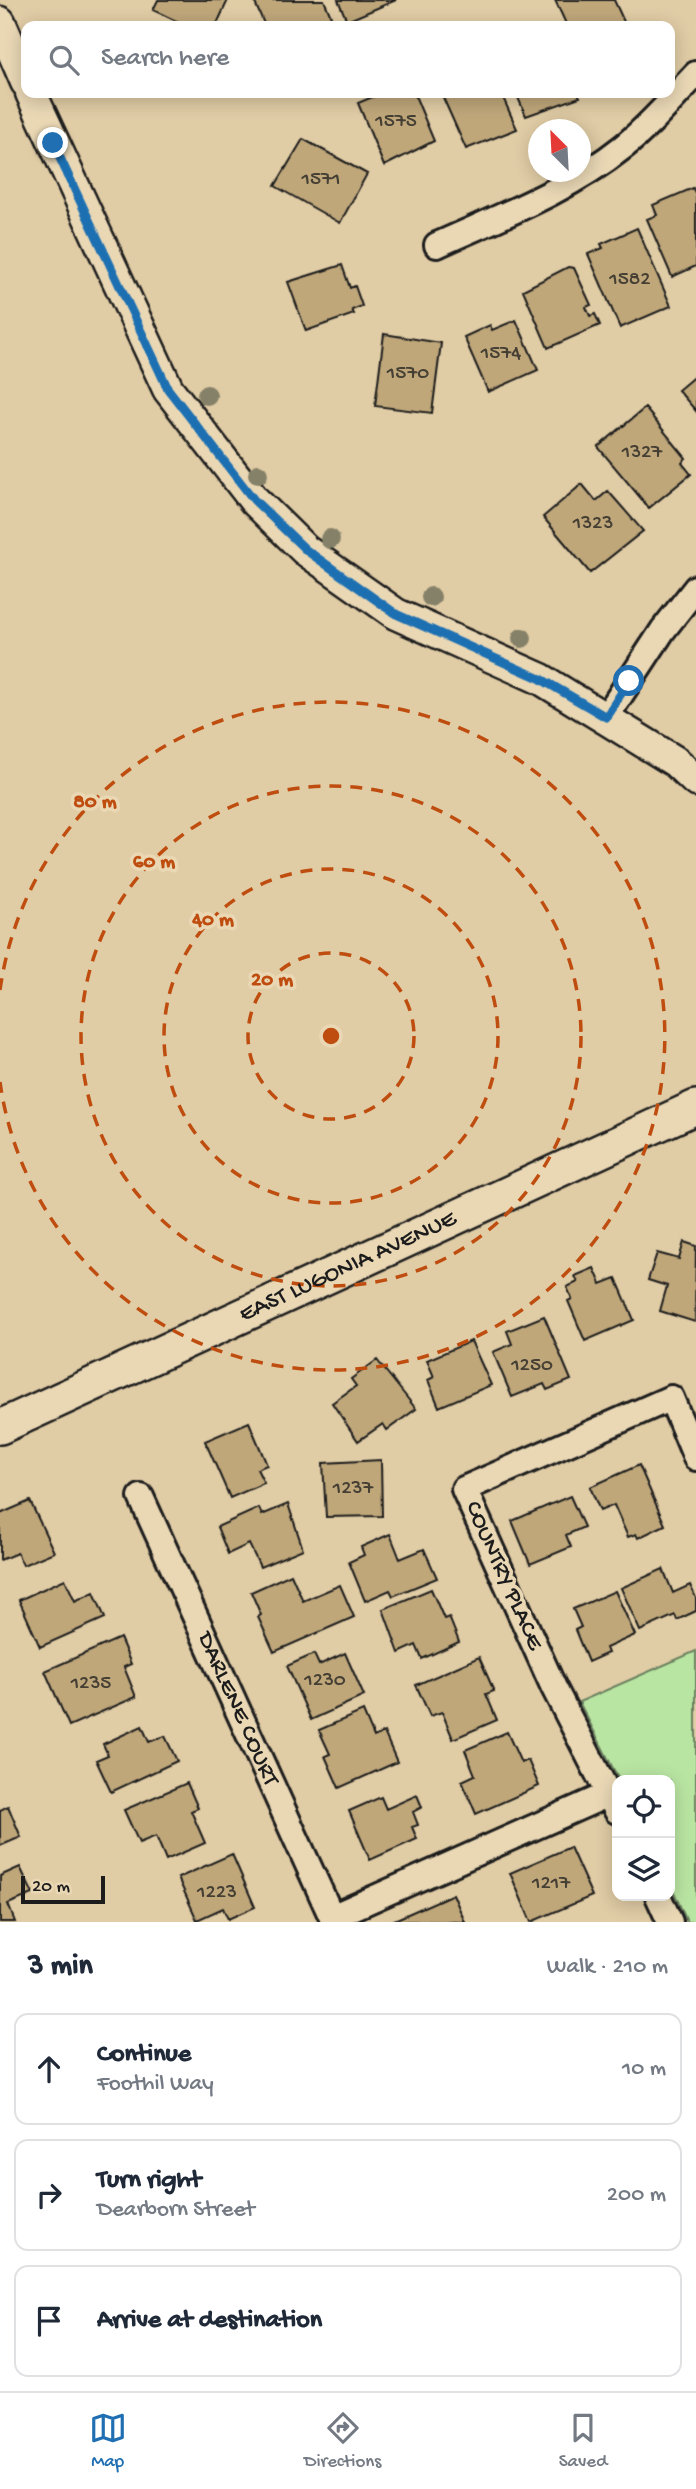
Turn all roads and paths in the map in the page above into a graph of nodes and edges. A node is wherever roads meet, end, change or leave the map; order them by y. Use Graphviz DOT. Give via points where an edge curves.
graph roads {
  1 [pos="0,22"];
  2 [pos="21,70"];
  3 [pos="696,74"];
  4 [pos="675,95"];
  5 [pos="33,98"];
  6 [pos="672,98"];
  7 [pos="437,245"];
  8 [pos="696,589"];
  9 [pos="606,717"];
  10 [pos="696,781"];
  11 [pos="696,1107"];
  12 [pos="0,1427"];
  13 [pos="696,1458"];
  14 [pos="141,1497"];
  15 [pos="612,1800"];
  16 [pos="612,1802"];
  17 [pos="660,1901"];
  18 [pos="333,1920"];
  19 [pos="670,1922"];
  1 -- 2 [label="street"];
  3 -- 4 [label="street"];
  5 -- 9 [label="street" via="168,389 254,500 306,550 396,614 541,679"];
  6 -- 7 [label="street" via="624,146 576,179"];
  8 -- 9 [label="street"];
  9 -- 10 [label="street" via="676,762"];
  11 -- 12 [label="main road, EAST LUGONIA AVENUE"];
  13 -- 15 [label="street, COUNTRY PLACE" via="671,1398 464,1489 554,1688"];
  14 -- 18 [label="street, DARLENE COURT"];
  16 -- 18 [label="street"];
  17 -- 19 [label="street"];
}
